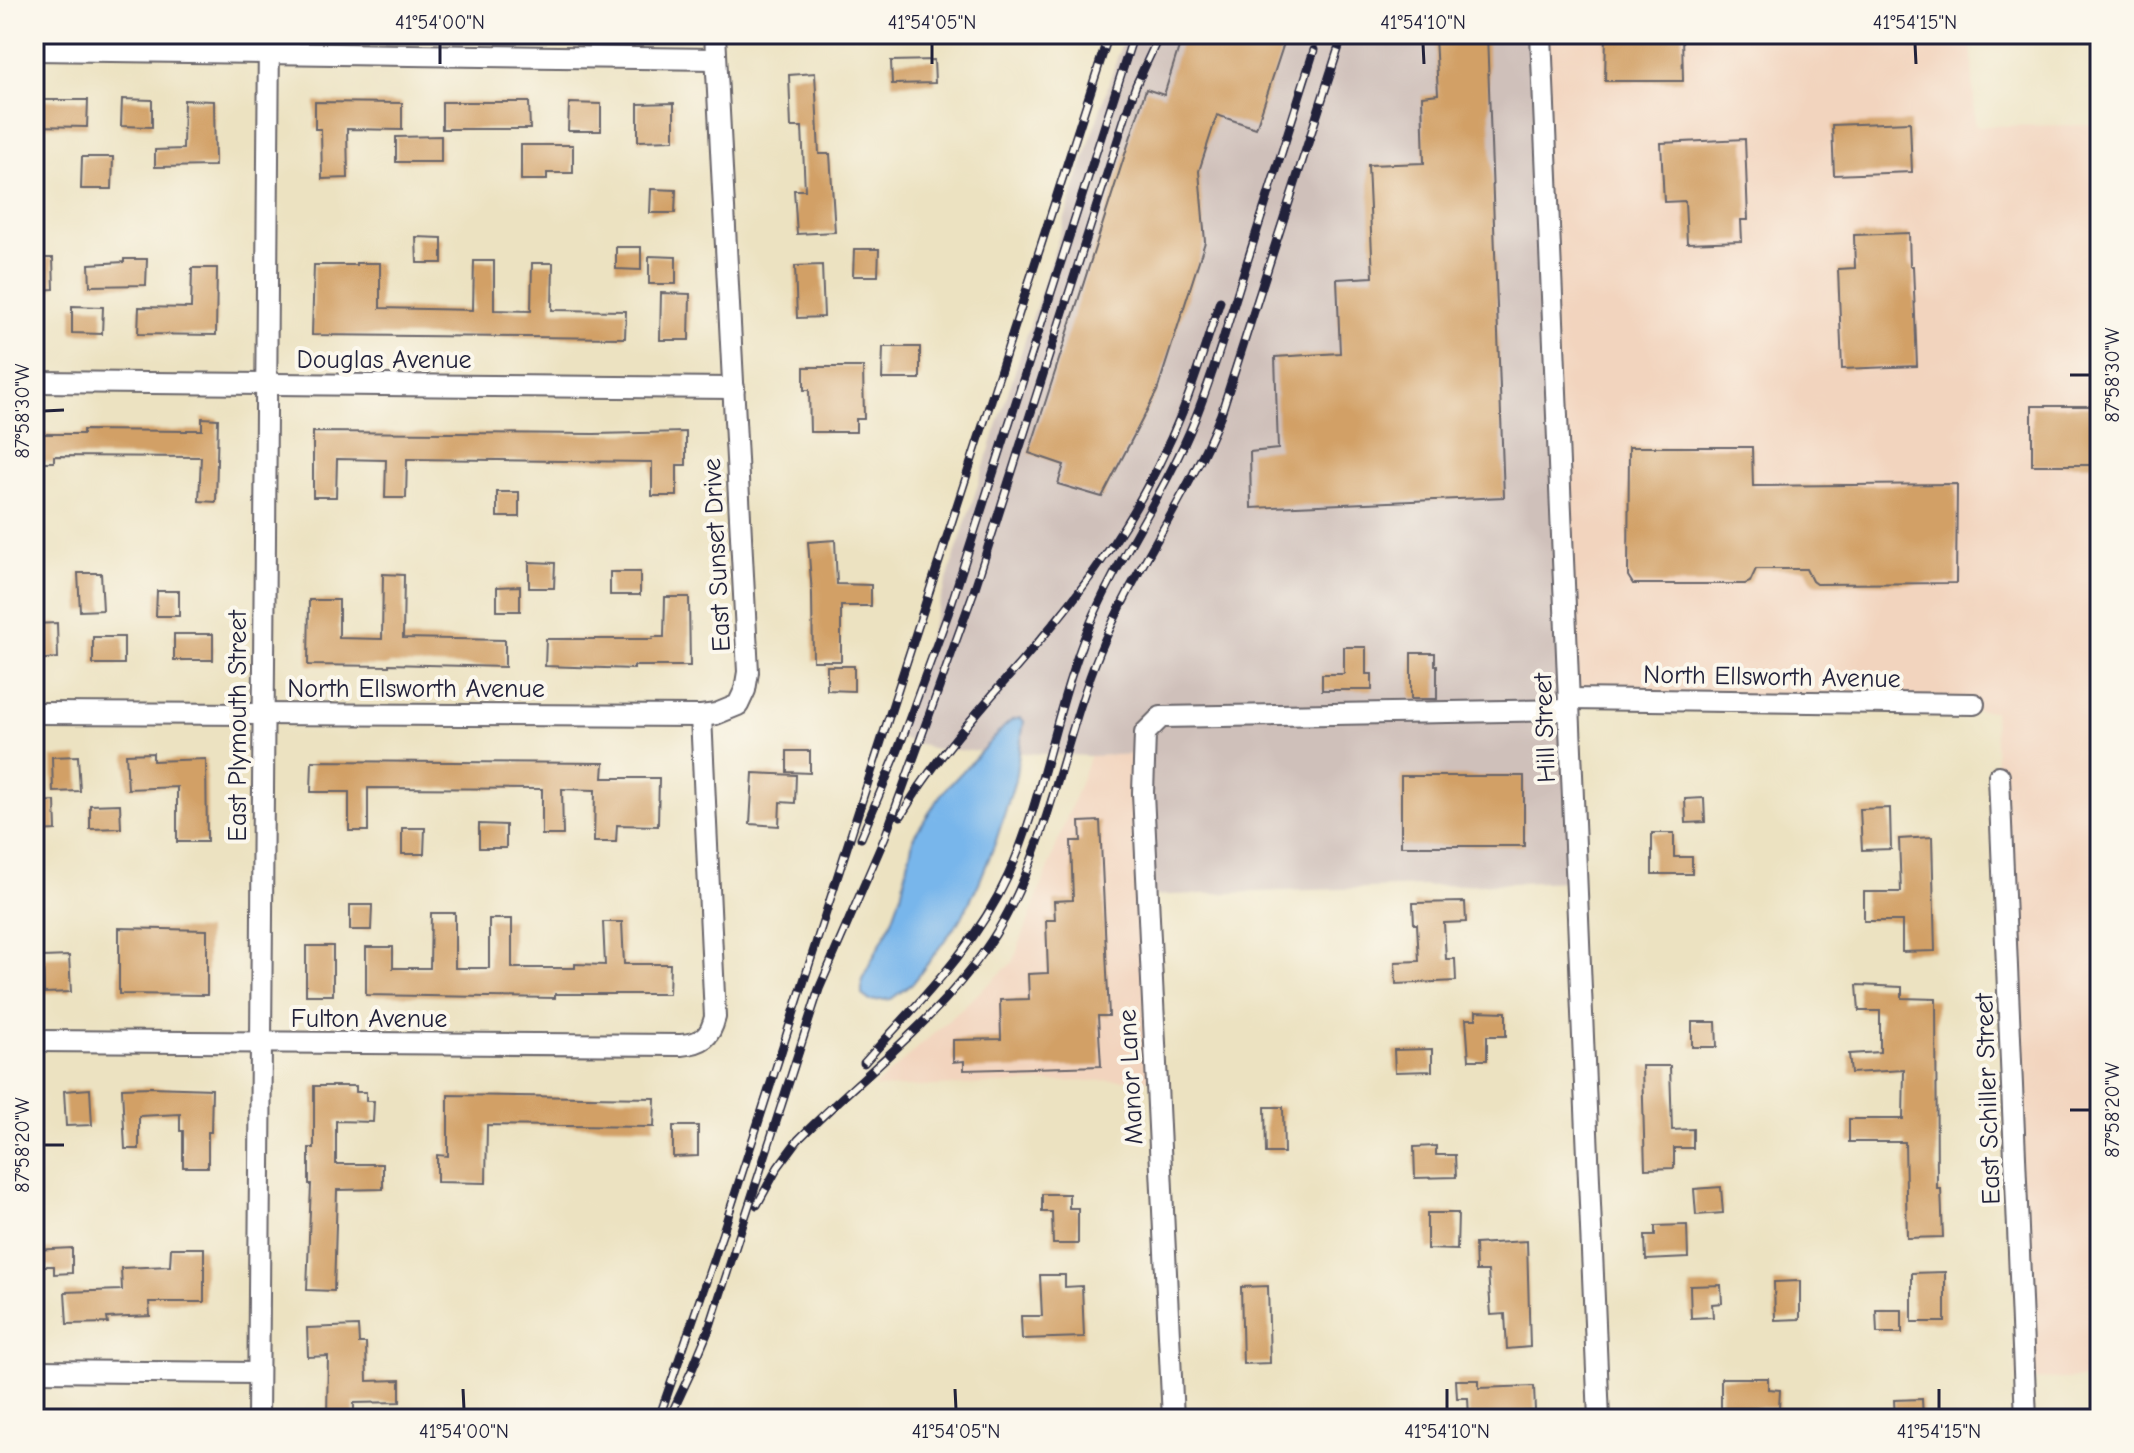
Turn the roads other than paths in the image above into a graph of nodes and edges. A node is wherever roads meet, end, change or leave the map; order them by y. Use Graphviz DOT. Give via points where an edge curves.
graph roads {
  1 [pos="715,34"];
  2 [pos="1541,34"];
  3 [pos="268,44"];
  4 [pos="34,50"];
  5 [pos="716,59"];
  6 [pos="34,382"];
  7 [pos="266,384"];
  8 [pos="734,388"];
  9 [pos="1569,704"];
  10 [pos="1974,704"];
  11 [pos="34,713"];
  12 [pos="263,713"];
  13 [pos="701,716"];
  14 [pos="1145,733"];
  15 [pos="1999,776"];
  16 [pos="34,1041"];
  17 [pos="261,1043"];
  18 [pos="34,1371"];
  19 [pos="258,1373"];
  20 [pos="258,1419"];
  21 [pos="1173,1419"];
  22 [pos="1599,1419"];
  23 [pos="2026,1419"];
  1 -- 5 [label="street, East Sunset Drive"];
  2 -- 9 [label="street, Hill Street"];
  3 -- 4 [label="street"];
  3 -- 5 [label="street"];
  3 -- 7 [label="street, East Plymouth Street"];
  5 -- 8 [label="street, East Sunset Drive"];
  6 -- 7 [label="street, Douglas Avenue"];
  7 -- 8 [label="street, Douglas Avenue"];
  7 -- 12 [label="street, East Plymouth Street"];
  8 -- 13 [label="street, East Sunset Drive" via="748,672 738,705"];
  9 -- 10 [label="street, North Ellsworth Avenue"];
  9 -- 14 [label="street, North Ellsworth Avenue" via="1161,717"];
  9 -- 22 [label="street, Hill Street"];
  11 -- 12 [label="street, North Ellsworth Avenue"];
  12 -- 13 [label="street, North Ellsworth Avenue"];
  12 -- 17 [label="street, East Plymouth Street"];
  13 -- 17 [label="street, Fulton Avenue" via="715,1017 703,1039 681,1045"];
  14 -- 21 [label="street, Manor Lane" via="1143,793"];
  15 -- 23 [label="street, East Schiller Street"];
  16 -- 17 [label="street, Fulton Avenue"];
  17 -- 19 [label="street, East Plymouth Street"];
  18 -- 19 [label="street"];
  19 -- 20 [label="street, East Plymouth Street"];
}
